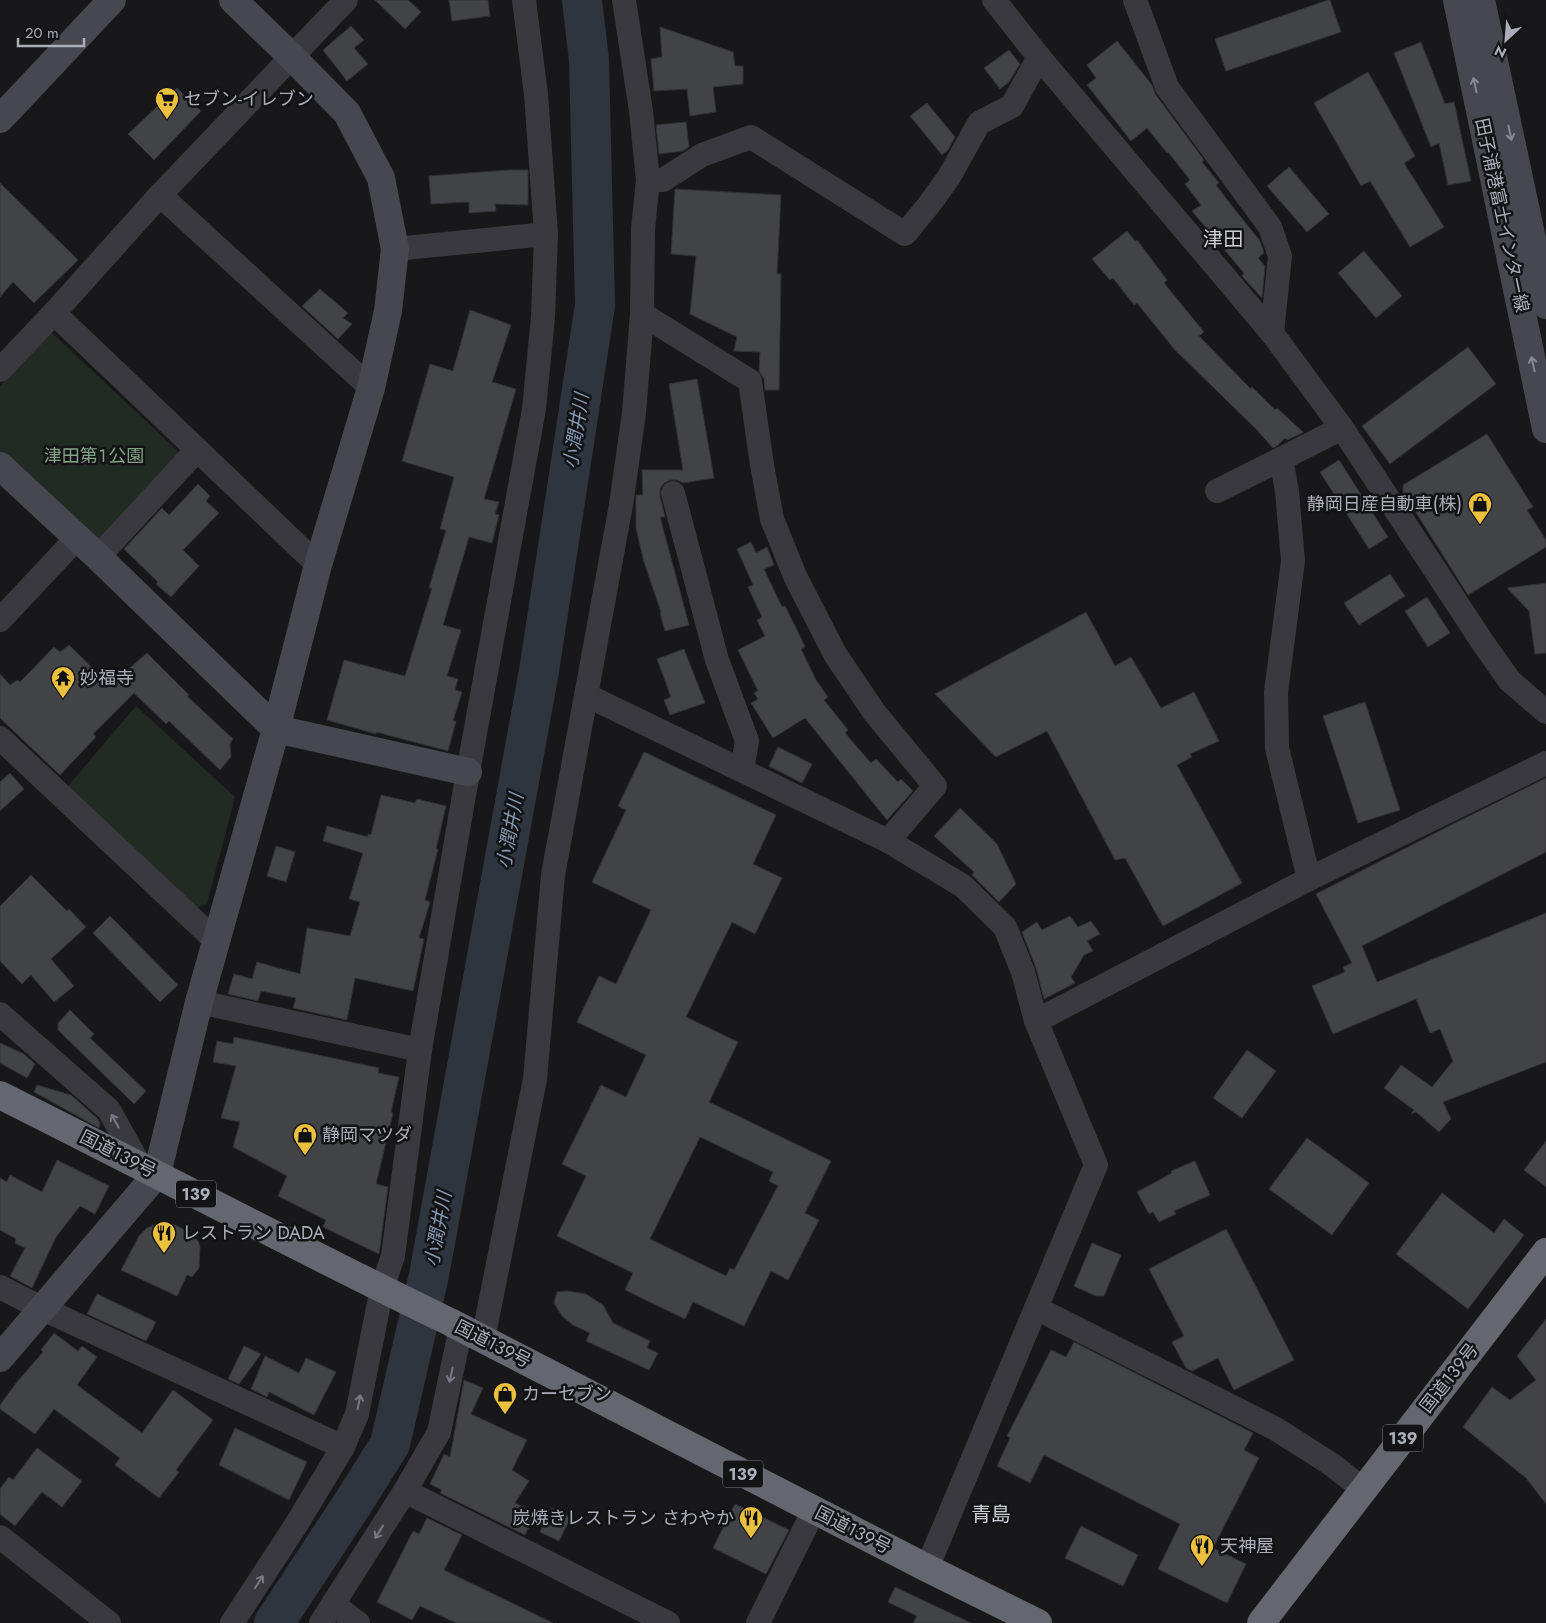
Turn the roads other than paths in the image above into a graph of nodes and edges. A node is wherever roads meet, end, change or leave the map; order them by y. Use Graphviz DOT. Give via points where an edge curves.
graph roads {
  1 [pos="112,0"];
  2 [pos="233,0"];
  3 [pos="346,0"];
  4 [pos="524,0"];
  5 [pos="624,0"];
  6 [pos="994,0"];
  7 [pos="1135,0"];
  8 [pos="1457,0"];
  9 [pos="1481,0"];
  10 [pos="292,57"];
  11 [pos="1039,57"];
  12 [pos="0,119"];
  13 [pos="648,180"];
  14 [pos="160,195"];
  15 [pos="546,234"];
  16 [pos="395,249"];
  17 [pos="1546,305"];
  18 [pos="54,313"];
  19 [pos="642,314"];
  20 [pos="1272,333"];
  21 [pos="0,370"];
  22 [pos="371,388"];
  23 [pos="1342,428"];
  24 [pos="1546,429"];
  25 [pos="197,450"];
  26 [pos="1281,459"];
  27 [pos="0,466"];
  28 [pos="1217,491"];
  29 [pos="673,493"];
  30 [pos="77,538"];
  31 [pos="98,557"];
  32 [pos="318,565"];
  33 [pos="0,620"];
  34 [pos="586,695"];
  35 [pos="1546,712"];
  36 [pos="276,729"];
  37 [pos="0,738"];
  38 [pos="1546,763"];
  39 [pos="742,770"];
  40 [pos="468,772"];
  41 [pos="888,841"];
  42 [pos="1309,880"];
  43 [pos="216,941"];
  44 [pos="199,1002"];
  45 [pos="0,1014"];
  46 [pos="1036,1021"];
  47 [pos="420,1050"];
  48 [pos="0,1095"];
  49 [pos="148,1169"];
  50 [pos="1546,1252"];
  51 [pos="0,1287"];
  52 [pos="387,1291"];
  53 [pos="1036,1308"];
  54 [pos="43,1309"];
  55 [pos="465,1329"];
  56 [pos="0,1358"];
  57 [pos="343,1447"];
  58 [pos="1364,1489"];
  59 [pos="405,1491"];
  60 [pos="814,1510"];
  61 [pos="0,1537"];
  62 [pos="927,1568"];
  63 [pos="327,1613"];
  64 [pos="109,1623"];
  65 [pos="232,1623"];
  66 [pos="358,1623"];
  67 [pos="668,1623"];
  68 [pos="758,1623"];
  69 [pos="1038,1623"];
  70 [pos="1261,1623"];
  1 -- 12 [label="street"];
  2 -- 10 [label="street"];
  3 -- 10 [label="street"];
  4 -- 15 [label="street" via="536,94"];
  5 -- 13 [label="street"];
  6 -- 11 [label="street"];
  7 -- 20 [label="street" via="1167,87 1270,227 1280,256"];
  24 -- 8 [label="street, 田子浦港富士インター線, one-way"];
  9 -- 17 [label="street, 田子浦港富士インター線, one-way"];
  10 -- 14 [label="street"];
  10 -- 16 [label="street" via="347,113 381,178"];
  11 -- 13 [label="street" via="1012,106 978,124 949,177 905,234 752,137 702,155 663,180"];
  11 -- 20 [label="street"];
  13 -- 19 [label="street" via="643,229"];
  14 -- 18 [label="street"];
  14 -- 22 [label="street"];
  15 -- 16 [label="street"];
  15 -- 40 [label="street" via="543,317 534,409"];
  16 -- 22 [label="street" via="388,311"];
  18 -- 21 [label="street"];
  18 -- 25 [label="street"];
  19 -- 34 [label="street" via="624,487"];
  19 -- 41 [label="street" via="750,381 772,519 795,576 840,661 874,712 935,786"];
  20 -- 23 [label="street"];
  22 -- 32 [label="street"];
  23 -- 26 [label="street"];
  23 -- 35 [label="street" via="1510,681"];
  25 -- 31 [label="street"];
  25 -- 32 [label="street"];
  26 -- 28 [label="street"];
  26 -- 42 [label="street" via="1293,561 1276,692 1277,748"];
  27 -- 30 [label="street"];
  29 -- 39 [label="street" via="717,660 747,741"];
  30 -- 31 [label="street"];
  30 -- 33 [label="street"];
  31 -- 36 [label="street"];
  32 -- 36 [label="street"];
  34 -- 39 [label="street"];
  34 -- 55 [label="street" via="553,874 535,1079"];
  36 -- 40 [label="street"];
  36 -- 43 [label="street"];
  37 -- 43 [label="street"];
  38 -- 42 [label="street"];
  39 -- 41 [label="street"];
  40 -- 47 [label="street"];
  41 -- 46 [label="street" via="963,886 1005,927 1023,972"];
  42 -- 46 [label="street"];
  43 -- 44 [label="street"];
  44 -- 47 [label="street"];
  44 -- 49 [label="street"];
  49 -- 45 [label="street, one-way" via="109,1110"];
  46 -- 53 [label="street" via="1096,1165"];
  47 -- 52 [label="street"];
  48 -- 49 [label="highway, 国道139号 / 139"];
  49 -- 52 [label="highway, 国道139号 / 139"];
  49 -- 54 [label="street"];
  50 -- 58 [label="highway, 国道139号 / 139"];
  51 -- 54 [label="street"];
  52 -- 55 [label="highway, 国道139号 / 139"];
  57 -- 52 [label="street, one-way" via="357,1414"];
  53 -- 58 [label="street" via="1276,1429"];
  53 -- 62 [label="street"];
  54 -- 56 [label="street"];
  54 -- 57 [label="street"];
  55 -- 59 [label="street, one-way" via="439,1432"];
  55 -- 60 [label="highway, 国道139号 / 139"];
  65 -- 57 [label="street, one-way"];
  58 -- 70 [label="highway, 国道139号 / 139"];
  59 -- 63 [label="street, one-way"];
  59 -- 67 [label="street"];
  60 -- 62 [label="highway, 国道139号 / 139"];
  60 -- 68 [label="street"];
  61 -- 64 [label="street"];
  62 -- 69 [label="highway, 国道139号 / 139"];
  63 -- 66 [label="street"];
}
